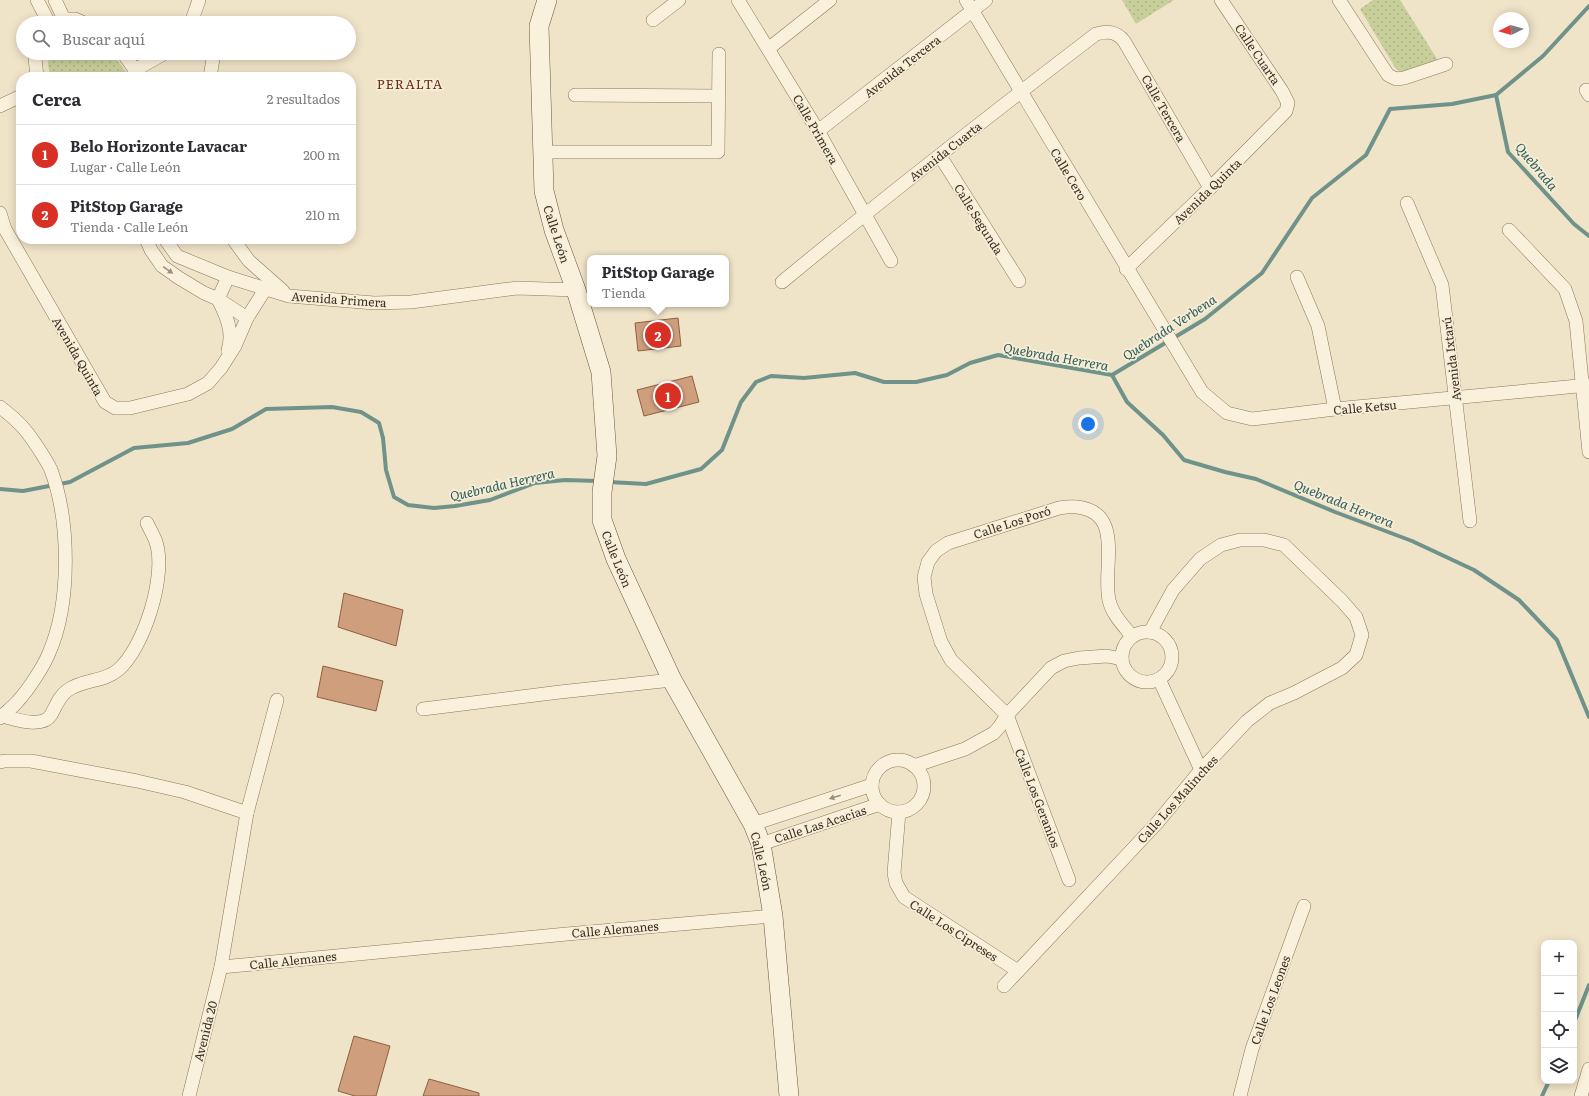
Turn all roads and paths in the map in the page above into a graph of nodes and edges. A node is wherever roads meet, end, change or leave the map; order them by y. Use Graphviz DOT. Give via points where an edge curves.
graph roads {
  1 [pos="37,0"];
  2 [pos="55,0"];
  3 [pos="199,0"];
  4 [pos="537,0"];
  5 [pos="547,0"];
  6 [pos="679,0"];
  7 [pos="738,0"];
  8 [pos="830,0"];
  9 [pos="986,0"];
  10 [pos="1221,0"];
  11 [pos="1339,0"];
  12 [pos="969,5"];
  13 [pos="45,16"];
  14 [pos="60,16"];
  15 [pos="193,16"];
  16 [pos="653,20"];
  17 [pos="538,26"];
  18 [pos="1113,32"];
  19 [pos="768,49"];
  20 [pos="719,54"];
  21 [pos="35,60"];
  22 [pos="128,60"];
  23 [pos="155,60"];
  24 [pos="213,60"];
  25 [pos="1446,64"];
  26 [pos="36,72"];
  27 [pos="136,72"];
  28 [pos="138,72"];
  29 [pos="211,72"];
  30 [pos="1020,92"];
  31 [pos="575,96"];
  32 [pos="718,96"];
  33 [pos="16,98"];
  34 [pos="0,106"];
  35 [pos="1286,111"];
  36 [pos="818,131"];
  37 [pos="542,152"];
  38 [pos="940,156"];
  39 [pos="1210,188"];
  40 [pos="1407,203"];
  41 [pos="0,213"];
  42 [pos="864,214"];
  43 [pos="1509,230"];
  44 [pos="148,244"];
  45 [pos="169,244"];
  46 [pos="237,244"];
  47 [pos="891,261"];
  48 [pos="1126,269"];
  49 [pos="228,277"];
  50 [pos="1297,277"];
  51 [pos="1019,281"];
  52 [pos="782,282"];
  53 [pos="266,288"];
  54 [pos="576,290"];
  55 [pos="289,296"];
  56 [pos="218,299"];
  57 [pos="247,318"];
  58 [pos="1174,347"];
  59 [pos="223,364"];
  60 [pos="1586,385"];
  61 [pos="1455,398"];
  62 [pos="0,407"];
  63 [pos="1335,409"];
  64 [pos="1589,452"];
  65 [pos="1470,521"];
  66 [pos="147,523"];
  67 [pos="1150,632"];
  68 [pos="1132,636"];
  69 [pos="1122,659"];
  70 [pos="1159,679"];
  71 [pos="672,680"];
  72 [pos="277,700"];
  73 [pos="423,709"];
  74 [pos="1007,715"];
  75 [pos="1,717"];
  76 [pos="0,762"];
  77 [pos="914,766"];
  78 [pos="1201,770"];
  79 [pos="872,785"];
  80 [pos="880,804"];
  81 [pos="899,812"];
  82 [pos="247,813"];
  83 [pos="753,824"];
  84 [pos="761,844"];
  85 [pos="1069,880"];
  86 [pos="1304,906"];
  87 [pos="773,916"];
  88 [pos="221,967"];
  89 [pos="1018,971"];
  90 [pos="1004,986"];
  91 [pos="1589,1069"];
  92 [pos="189,1096"];
  93 [pos="789,1096"];
  94 [pos="1240,1096"];
  95 [pos="1581,1096"];
  1 -- 13 [label="street"];
  2 -- 14 [label="street"];
  3 -- 15 [label="street"];
  4 -- 17 [label="street"];
  5 -- 17 [label="main road, Calle León"];
  6 -- 16 [label="street"];
  7 -- 19 [label="street, Calle Primera"];
  8 -- 19 [label="street"];
  9 -- 12 [label="street, Avenida Tercera"];
  10 -- 35 [label="street, Calle Cuarta" via="1282,91 1288,103"];
  11 -- 25 [label="street" via="1388,75 1396,79 1404,78"];
  12 -- 30 [label="street, Calle Cero"];
  12 -- 36 [label="street, Avenida Tercera"];
  17 -- 37 [label="main road, Calle León"];
  18 -- 30 [label="street, Avenida Cuarta" via="1096,34"];
  18 -- 39 [label="street, Calle Tercera" via="1121,36"];
  19 -- 36 [label="street, Calle Primera"];
  20 -- 32 [label="street"];
  21 -- 26 [label="street"];
  22 -- 27 [label="street"];
  23 -- 28 [label="street"];
  24 -- 29 [label="street"];
  30 -- 38 [label="street, Avenida Cuarta"];
  30 -- 48 [label="street, Calle Cero"];
  31 -- 32 [label="street"];
  32 -- 37 [label="street" via="718,152"];
  33 -- 34 [label="street"];
  35 -- 39 [label="street, Avenida Quinta"];
  36 -- 42 [label="street, Calle Primera"];
  37 -- 54 [label="main road, Calle León" via="544,191 552,224"];
  38 -- 42 [label="street, Avenida Cuarta"];
  38 -- 51 [label="street, Calle Segunda"];
  39 -- 48 [label="street, Avenida Quinta"];
  40 -- 61 [label="street, Avenida Ixtarú" via="1442,285"];
  41 -- 59 [label="street, Avenida Quinta" via="5,229 105,402 115,408 130,408 188,394 208,383"];
  42 -- 47 [label="street, Calle Primera"];
  42 -- 52 [label="street, Avenida Cuarta"];
  43 -- 60 [label="street" via="1565,289 1576,321"];
  44 -- 56 [label="street, one-way" via="162,266"];
  45 -- 49 [label="street, Avenida Primera" via="177,256"];
  46 -- 55 [label="street" via="249,261"];
  48 -- 58 [label="street, Calle Cero"];
  49 -- 53 [label="street, Avenida Primera"];
  49 -- 56 [label="street"];
  50 -- 63 [label="street" via="1318,326"];
  53 -- 55 [label="street, Avenida Primera"];
  53 -- 57 [label="street, Avenida Quinta"];
  54 -- 55 [label="street, Avenida Primera" via="517,288 411,302 374,303"];
  54 -- 71 [label="main road, Calle León" via="601,372 607,456 602,492 602,520 616,559"];
  56 -- 57 [label="street"];
  56 -- 59 [label="street, Avenida Quinta" via="226,316 231,337"];
  57 -- 59 [label="street, Avenida Quinta" via="235,346"];
  58 -- 63 [label="street, Calle Ketsu" via="1202,392 1227,413 1252,419"];
  60 -- 61 [label="street, Calle Ketsu"];
  60 -- 64 [label="street"];
  61 -- 63 [label="street, Calle Ketsu"];
  61 -- 65 [label="street, Avenida Ixtarú"];
  62 -- 75 [label="street" via="27,431 51,469 63,527 65,583 56,636 49,654 18,701"];
  66 -- 75 [label="street" via="157,543 159,565 154,598 143,634 132,654 118,670 103,678 81,683 67,691 59,699 50,717 36,723"];
  67 -- 68 [label="street"];
  67 -- 70 [label="street" via="1164,638 1171,652 1169,667"];
  67 -- 78 [label="street, Calle Los Malinches" via="1173,590 1200,559 1221,545 1240,540 1264,540 1284,545 1342,600 1356,617 1362,635 1356,655 1342,668 1270,703 1247,721"];
  68 -- 69 [label="street" via="1124,647"];
  68 -- 74 [label="street, Calle Los Poró" via="1116,617 1109,601 1106,582 1108,531 1103,519 1092,511 1077,507 1059,508 948,543 936,551 928,562 924,576 926,594 941,642 951,660"];
  69 -- 70 [label="street" via="1128,674 1135,679 1143,682"];
  69 -- 74 [label="street" via="1107,656 1064,661 1051,668"];
  70 -- 78 [label="street"];
  71 -- 73 [label="street"];
  71 -- 83 [label="main road, Calle León"];
  72 -- 82 [label="street"];
  74 -- 77 [label="street" via="994,733 980,742 965,750"];
  74 -- 85 [label="street, Calle Los Geranios"];
  76 -- 82 [label="street" via="31,762 137,781 186,792"];
  77 -- 79 [label="street" via="901,760 885,764 878,769"];
  77 -- 81 [label="street" via="921,773 924,790 915,806"];
  78 -- 89 [label="street, Calle Los Malinches" via="1157,823"];
  79 -- 80 [label="street, Calle Las Acacias" via="875,798"];
  79 -- 83 [label="street, Calle Las Acacias, one-way"];
  80 -- 81 [label="street, Calle Las Acacias"];
  80 -- 84 [label="street, Calle Las Acacias"];
  81 -- 89 [label="street, Calle Los Cipreses" via="894,873 904,897"];
  82 -- 88 [label="street"];
  83 -- 84 [label="main road, Calle León"];
  84 -- 87 [label="main road, Calle León"];
  86 -- 94 [label="street, Calle Los Leones" via="1252,1049"];
  87 -- 88 [label="street, Calle Alemanes"];
  87 -- 93 [label="main road, Calle León"];
  88 -- 92 [label="street, Avenida 20"];
  89 -- 90 [label="street, Calle Los Malinches"];
  91 -- 95 [label="street"];
}
